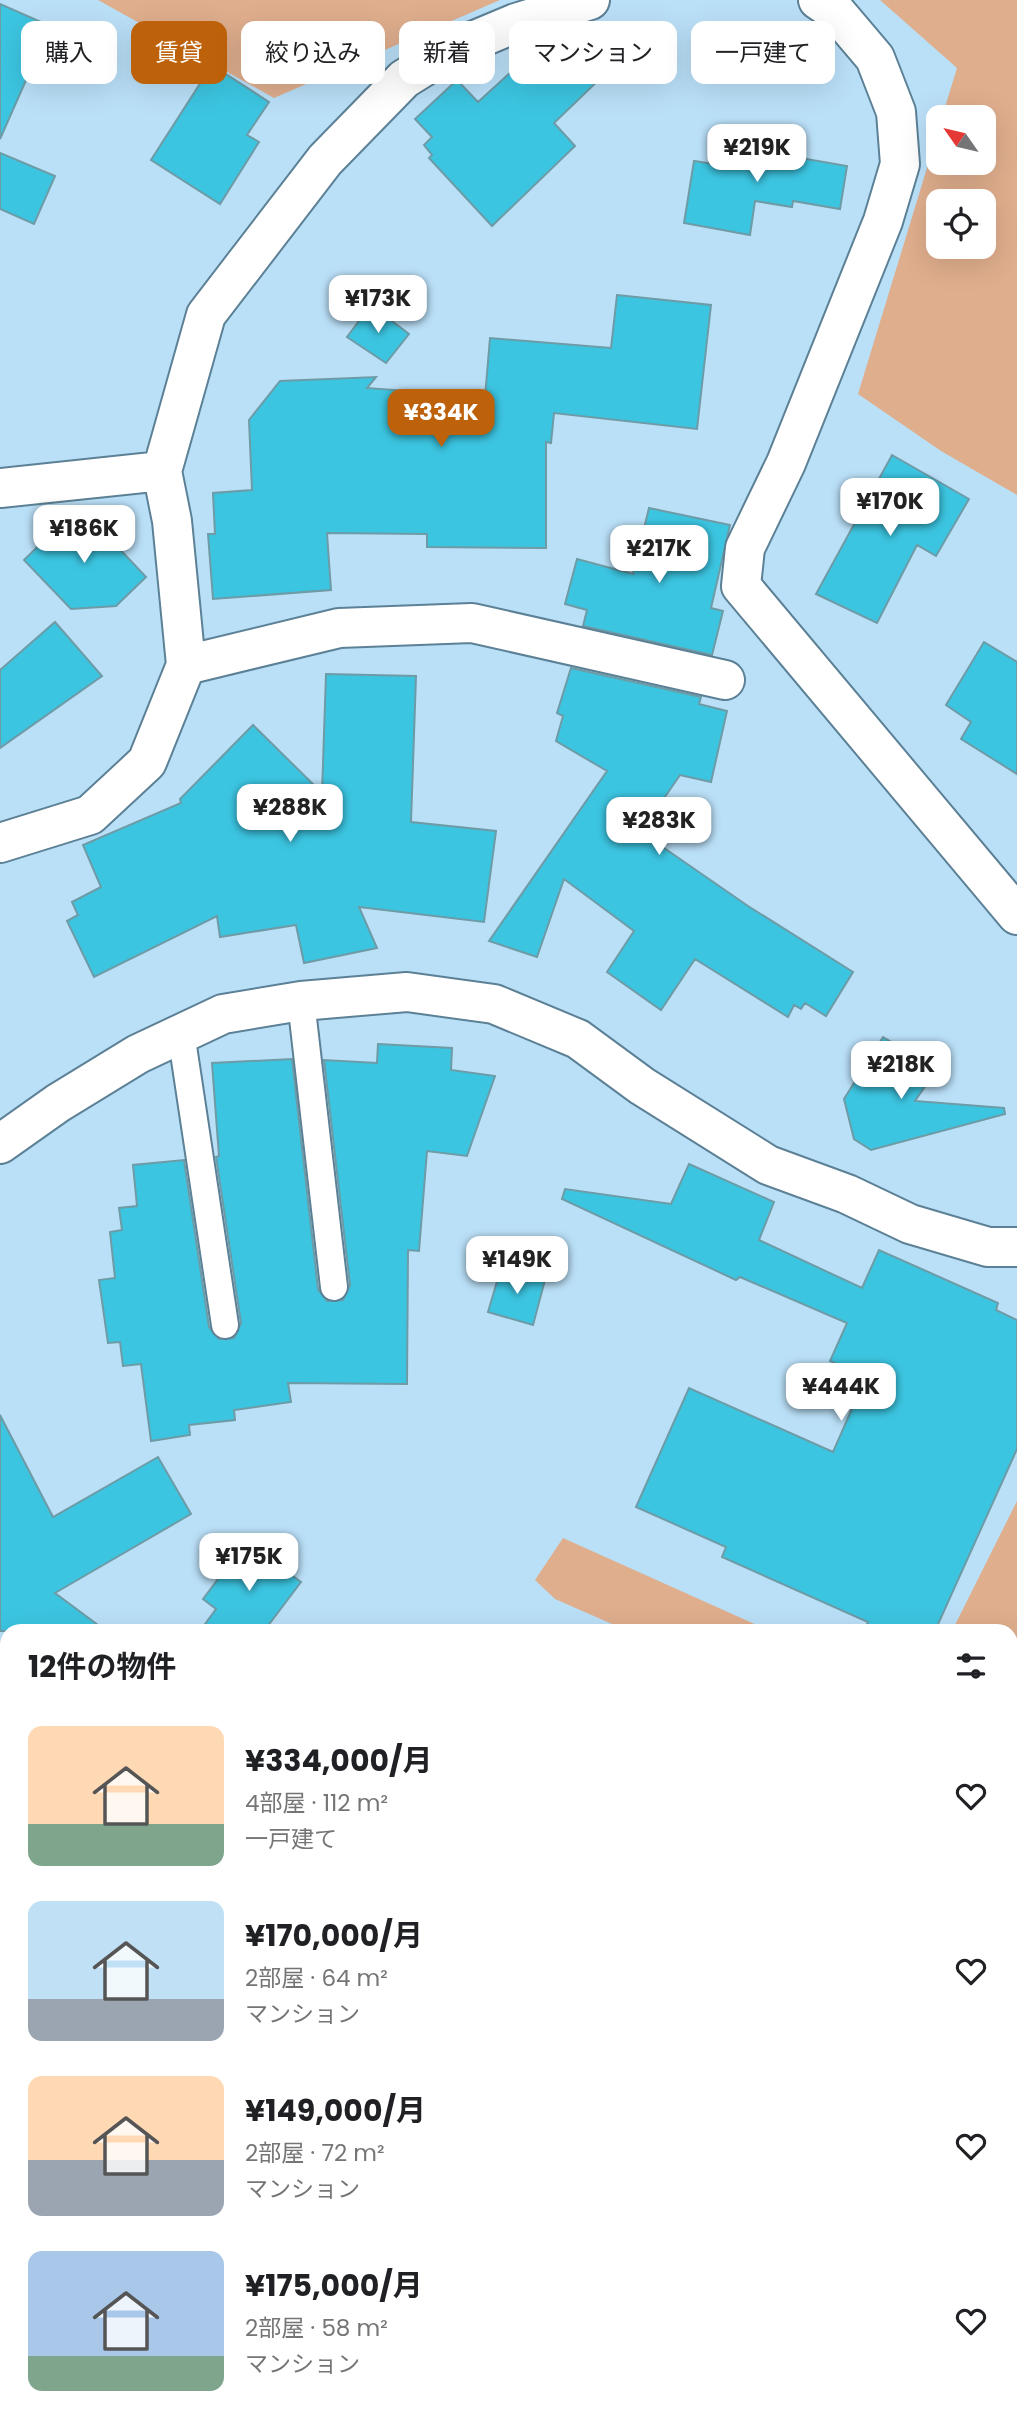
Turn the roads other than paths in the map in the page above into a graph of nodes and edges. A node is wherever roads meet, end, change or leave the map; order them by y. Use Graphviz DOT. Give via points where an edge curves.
graph roads {
  1 [pos="590,0"];
  2 [pos="818,0"];
  3 [pos="162,471"];
  4 [pos="0,488"];
  5 [pos="186,664"];
  6 [pos="725,680"];
  7 [pos="0,843"];
  8 [pos="1017,915"];
  9 [pos="301,1001"];
  10 [pos="181,1033"];
  11 [pos="0,1144"];
  12 [pos="1017,1247"];
  13 [pos="334,1287"];
  14 [pos="225,1325"];
  1 -- 3 [label="street" via="516,23 449,51 404,79 325,160 206,315"];
  2 -- 8 [label="street" via="836,12 875,58 896,112 900,164 883,221 786,463 745,548 741,586"];
  3 -- 4 [label="street"];
  3 -- 5 [label="street" via="172,521"];
  5 -- 6 [label="street" via="339,628 472,623"];
  5 -- 7 [label="street" via="147,762 90,815"];
  9 -- 10 [label="street" via="223,1014"];
  9 -- 12 [label="street" via="407,992 494,1003 579,1039 642,1086 768,1165 847,1194 910,1224 988,1247"];
  9 -- 13 [label="lane"];
  10 -- 11 [label="street" via="58,1103"];
  10 -- 14 [label="lane"];
}
